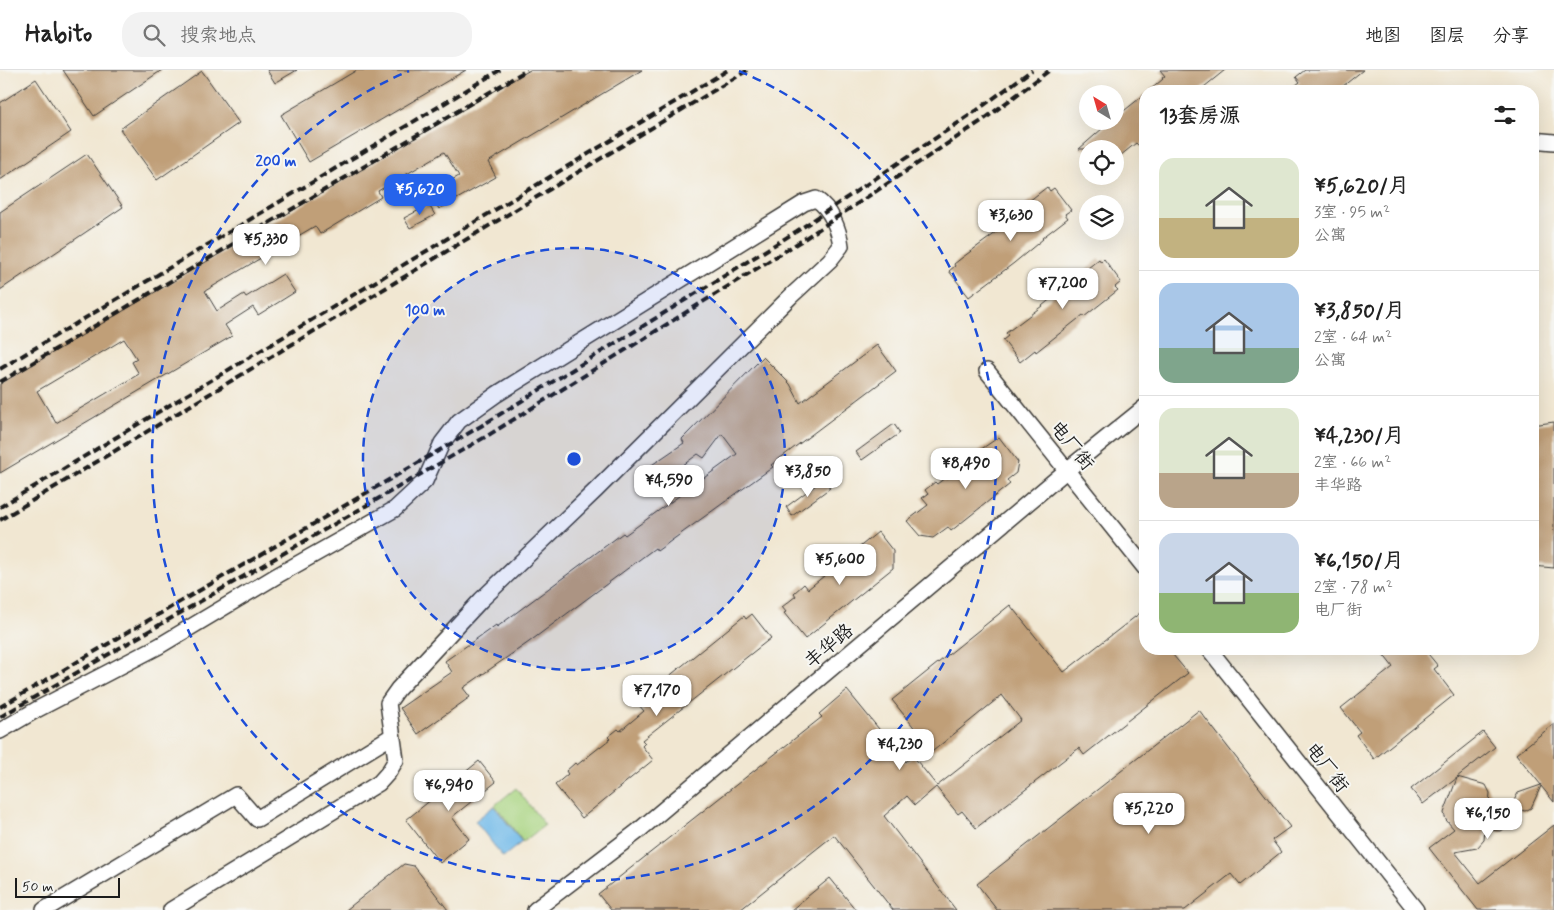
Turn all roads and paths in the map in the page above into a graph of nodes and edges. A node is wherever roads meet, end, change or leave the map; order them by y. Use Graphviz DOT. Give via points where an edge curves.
graph roads {
  1 [pos="1539,141"];
  2 [pos="1554,142"];
  3 [pos="987,371"];
  4 [pos="1139,412"];
  5 [pos="1067,470"];
  6 [pos="1139,560"];
  7 [pos="1214,655"];
  8 [pos="0,731"];
  9 [pos="392,736"];
  10 [pos="44,910"];
  11 [pos="171,910"];
  12 [pos="535,910"];
  13 [pos="1416,910"];
  1 -- 2 [label="street"];
  3 -- 5 [label="street, 电厂街"];
  4 -- 5 [label="street, 丰华路"];
  5 -- 6 [label="street, 电厂街"];
  5 -- 12 [label="street, 丰华路" via="637,832"];
  7 -- 13 [label="street, 电厂街"];
  8 -- 9 [label="street" via="159,646 395,509 425,481 442,443 459,421 804,203 816,199 825,205 840,233 841,246 830,260 481,600 398,689 388,702"];
  9 -- 10 [label="street" via="257,820 236,795"];
  9 -- 11 [label="street" via="396,760 380,783"];
}
